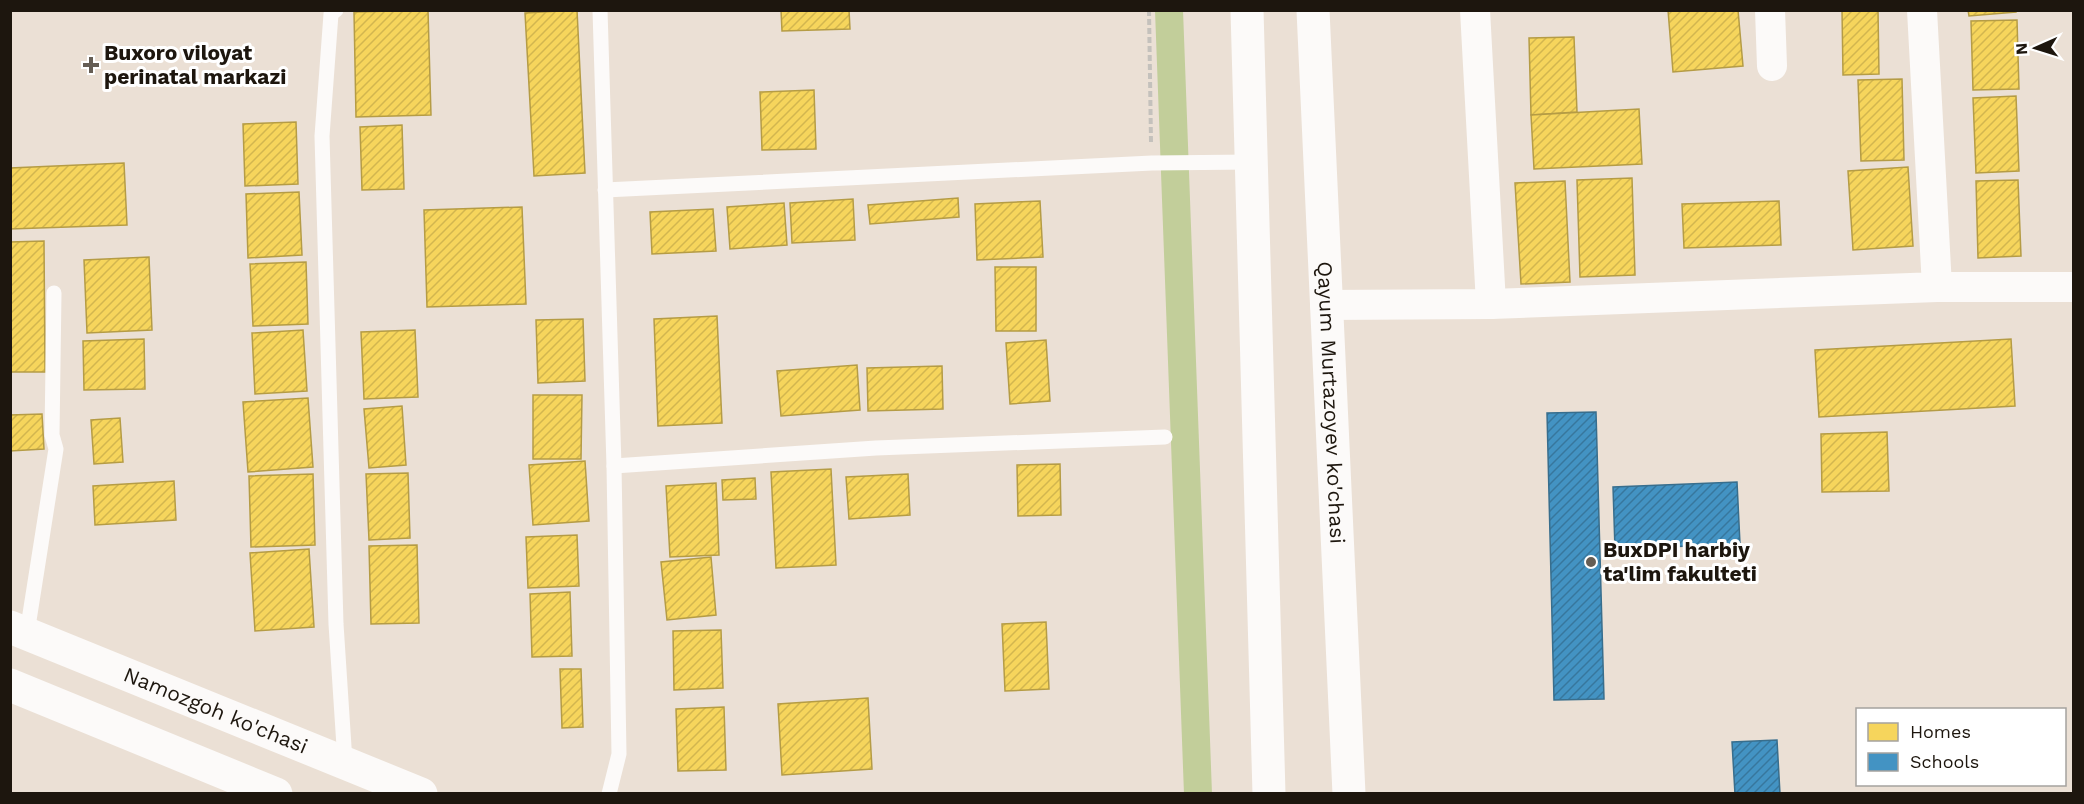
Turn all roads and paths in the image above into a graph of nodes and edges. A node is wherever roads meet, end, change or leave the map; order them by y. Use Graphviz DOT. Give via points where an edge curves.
graph roads {
  1 [pos="336,10"];
  2 [pos="600,10"];
  3 [pos="1149,10"];
  4 [pos="1247,10"];
  5 [pos="1313,10"];
  6 [pos="1475,10"];
  7 [pos="1770,10"];
  8 [pos="1922,10"];
  9 [pos="1772,66"];
  10 [pos="1252,162"];
  11 [pos="1159,163"];
  12 [pos="605,190"];
  13 [pos="1937,287"];
  14 [pos="2073,287"];
  15 [pos="54,292"];
  16 [pos="1491,304"];
  17 [pos="1325,305"];
  18 [pos="1165,437"];
  19 [pos="614,466"];
  20 [pos="19,630"];
  21 [pos="10,685"];
  22 [pos="345,762"];
  23 [pos="276,794"];
  24 [pos="421,794"];
  25 [pos="609,794"];
  26 [pos="1269,794"];
  27 [pos="1349,794"];
  1 -- 22 [label="lane" via="331,14 322,136 336,624"];
  2 -- 12 [label="lane"];
  3 -- 11 [label="path"];
  4 -- 10 [label="street"];
  5 -- 17 [label="street, Qayum Murtazoyev ko'chasi"];
  6 -- 16 [label="street"];
  7 -- 9 [label="street"];
  8 -- 13 [label="street"];
  10 -- 11 [label="lane"];
  10 -- 26 [label="street"];
  11 -- 12 [label="lane"];
  12 -- 19 [label="lane"];
  13 -- 14 [label="street"];
  13 -- 16 [label="street"];
  15 -- 20 [label="lane" via="52,435 56,449"];
  16 -- 17 [label="street"];
  17 -- 27 [label="street, Qayum Murtazoyev ko'chasi"];
  18 -- 19 [label="lane" via="876,448"];
  19 -- 25 [label="lane" via="619,754"];
  20 -- 22 [label="street, Namozgoh ko'chasi"];
  21 -- 23 [label="street"];
  22 -- 24 [label="street, Namozgoh ko'chasi"];
}
